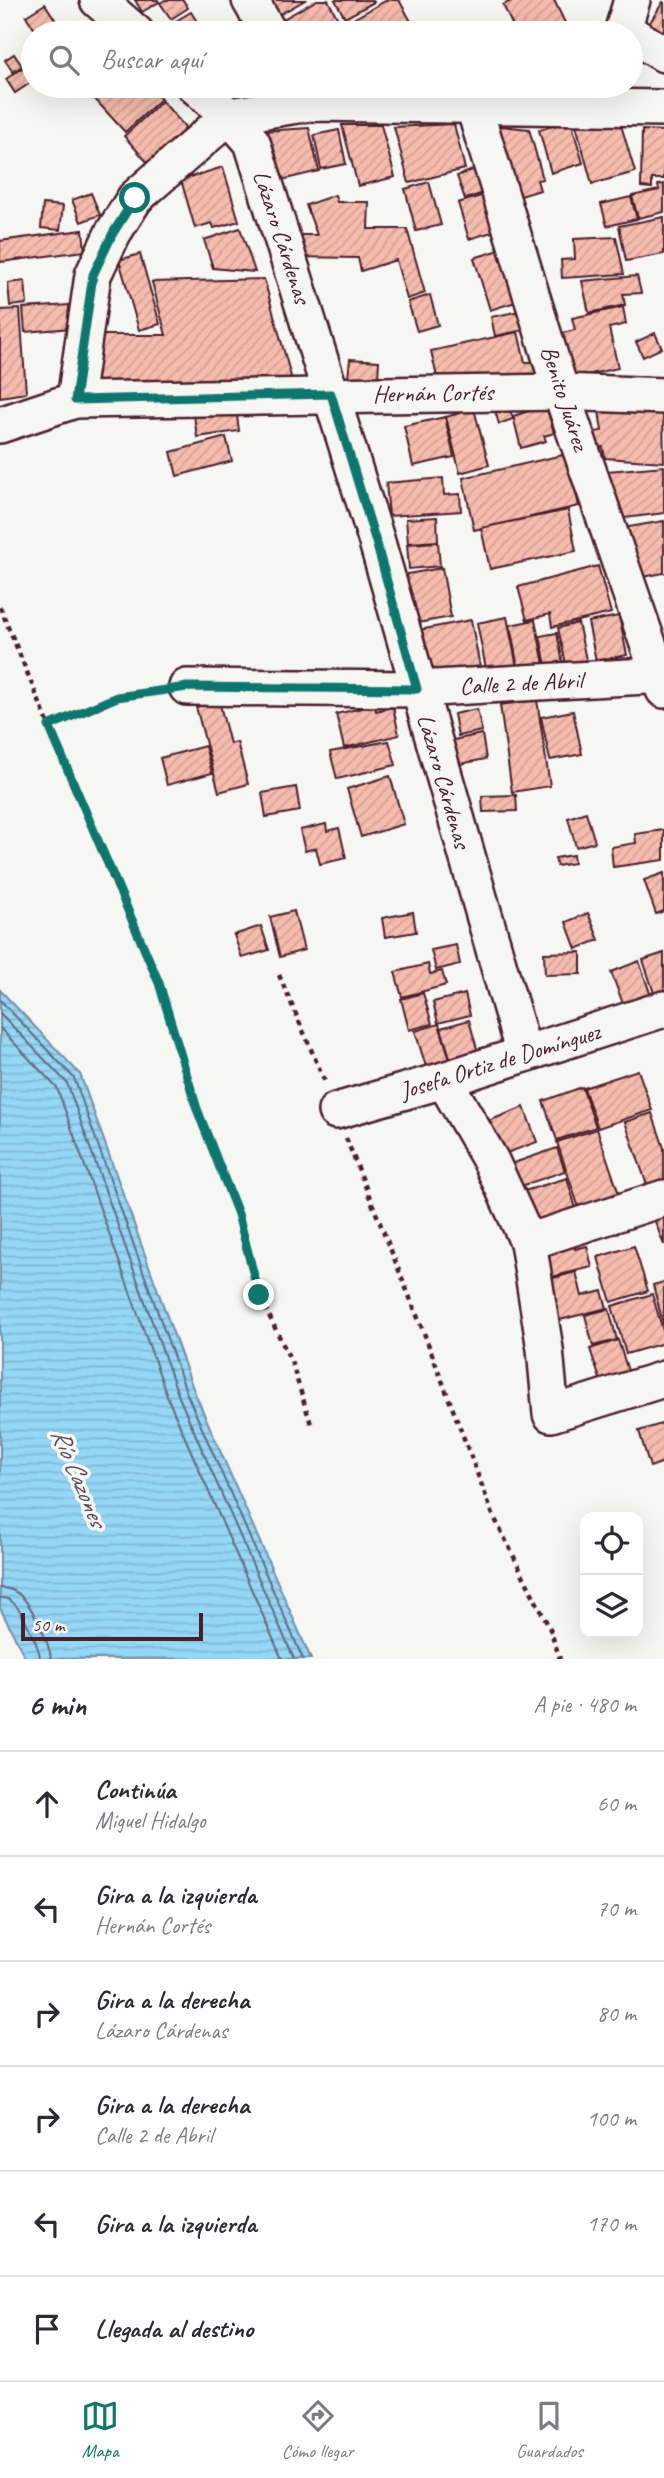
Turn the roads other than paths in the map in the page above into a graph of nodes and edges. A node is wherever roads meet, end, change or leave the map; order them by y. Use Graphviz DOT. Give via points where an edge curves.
graph roads {
  1 [pos="98,0"];
  2 [pos="250,0"];
  3 [pos="122,21"];
  4 [pos="262,21"];
  5 [pos="643,38"];
  6 [pos="664,54"];
  7 [pos="209,98"];
  8 [pos="291,98"];
  9 [pos="372,98"];
  10 [pos="584,98"];
  11 [pos="608,98"];
  12 [pos="473,104"];
  13 [pos="664,108"];
  14 [pos="229,116"];
  15 [pos="561,392"];
  16 [pos="331,394"];
  17 [pos="664,396"];
  18 [pos="75,400"];
  19 [pos="0,425"];
  20 [pos="663,680"];
  21 [pos="187,687"];
  22 [pos="417,689"];
  23 [pos="664,1009"];
  24 [pos="524,1054"];
  25 [pos="444,1080"];
  26 [pos="336,1111"];
  27 [pos="664,1198"];
  28 [pos="528,1242"];
  29 [pos="664,1378"];
  1 -- 3 [label="street"];
  2 -- 4 [label="street"];
  5 -- 6 [label="street"];
  7 -- 14 [label="street, Lázaro Cárdenas"];
  8 -- 14 [label="street"];
  9 -- 12 [label="street"];
  10 -- 12 [label="street"];
  11 -- 13 [label="street"];
  12 -- 15 [label="street, Benito Juárez"];
  14 -- 16 [label="street, Lázaro Cárdenas" via="252,142"];
  14 -- 18 [label="street" via="135,198 113,233 93,275"];
  15 -- 16 [label="street, Hernán Cortés"];
  15 -- 17 [label="street, Hernán Cortés"];
  15 -- 20 [label="street, Benito Juárez"];
  16 -- 18 [label="street, Hernán Cortés"];
  16 -- 22 [label="street, Lázaro Cárdenas"];
  18 -- 19 [label="street, Hernán Cortés"];
  20 -- 22 [label="street, Calle 2 de Abril"];
  21 -- 22 [label="street, Calle 2 de Abril"];
  22 -- 24 [label="street, Lázaro Cárdenas"];
  23 -- 24 [label="street, Josefa Ortiz de Domínguez"];
  24 -- 25 [label="street, Josefa Ortiz de Domínguez"];
  25 -- 26 [label="street, Josefa Ortiz de Domínguez"];
  25 -- 28 [label="street" via="491,1161"];
  27 -- 28 [label="street"];
  28 -- 29 [label="street" via="551,1413"];
}
